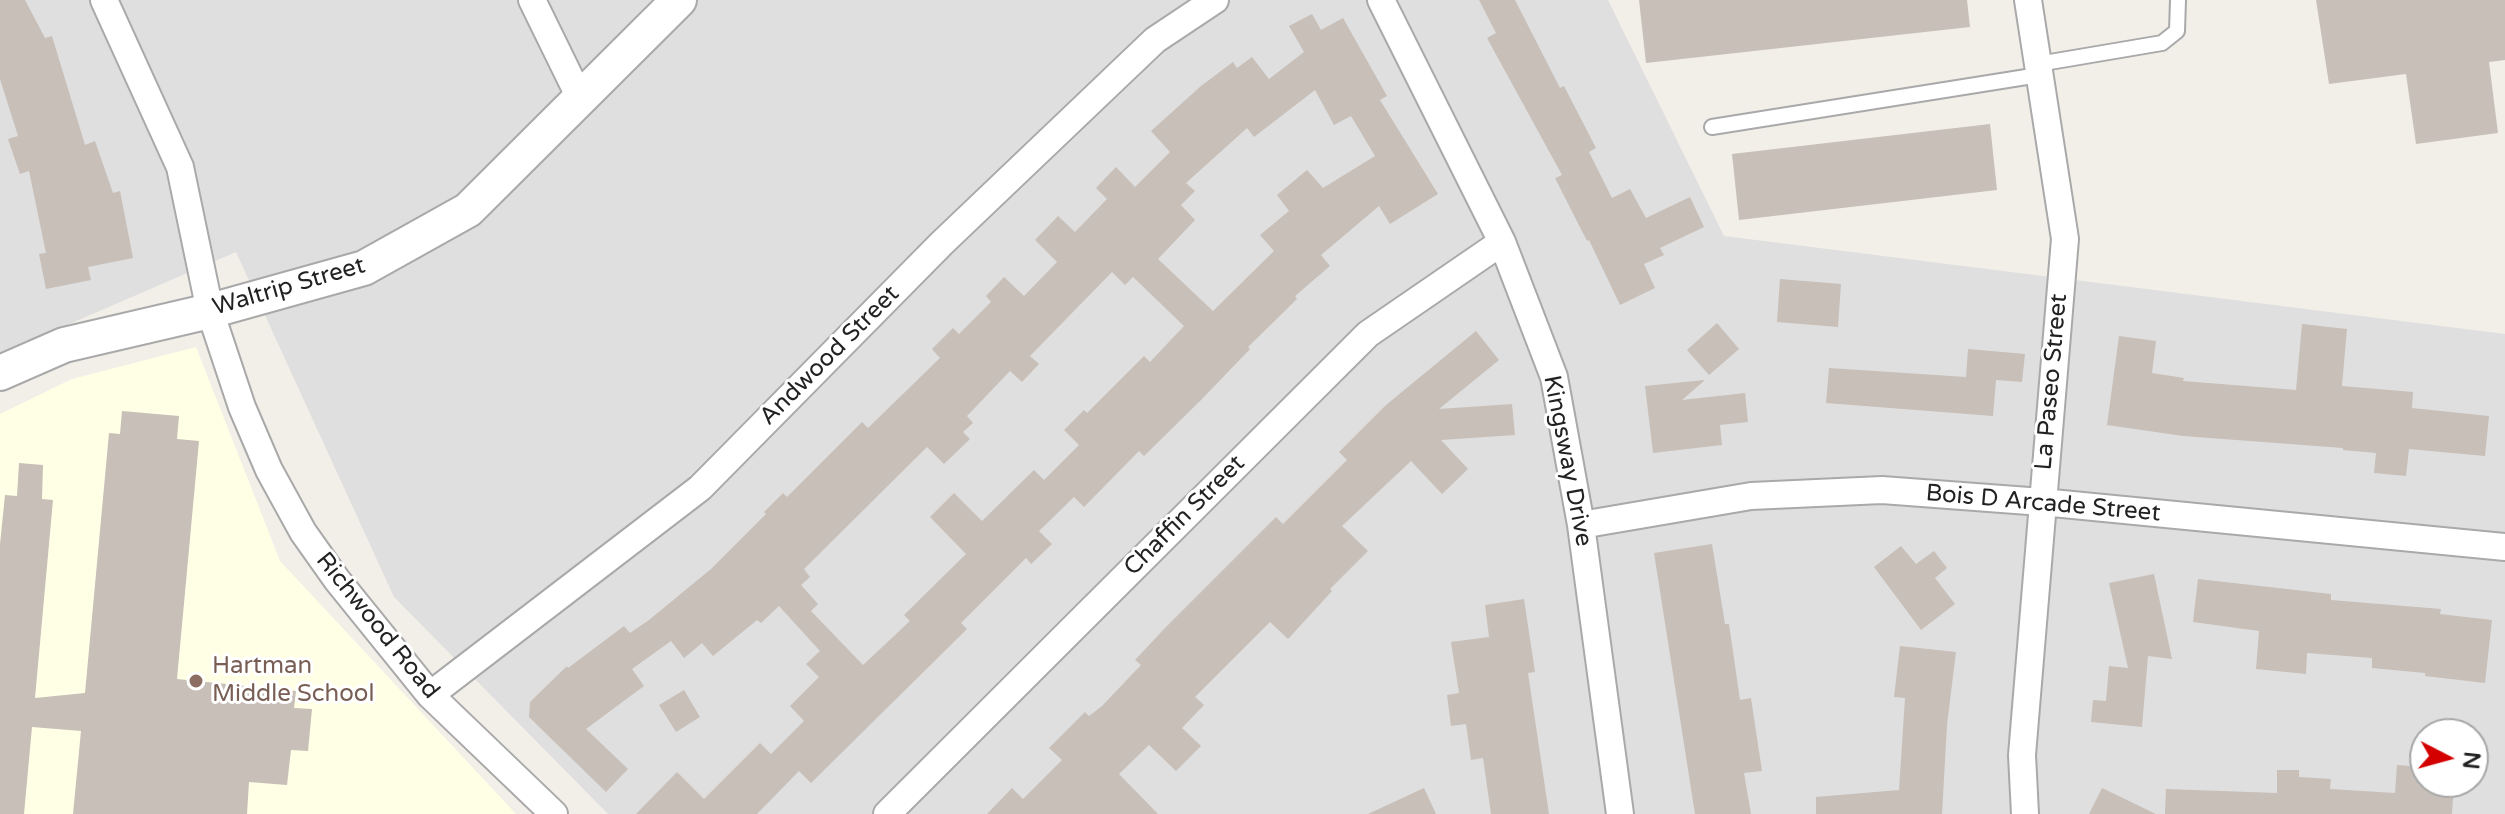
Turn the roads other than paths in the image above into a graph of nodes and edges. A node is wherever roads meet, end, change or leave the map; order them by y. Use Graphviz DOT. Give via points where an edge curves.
graph roads {
  1 [pos="104,0"];
  2 [pos="532,0"];
  3 [pos="679,0"];
  4 [pos="1215,0"];
  5 [pos="1381,0"];
  6 [pos="2028,0"];
  7 [pos="2178,0"];
  8 [pos="2038,70"];
  9 [pos="580,98"];
  10 [pos="1712,127"];
  11 [pos="1502,242"];
  12 [pos="210,311"];
  13 [pos="0,373"];
  14 [pos="2042,502"];
  15 [pos="1581,525"];
  16 [pos="2505,547"];
  17 [pos="430,695"];
  18 [pos="554,814"];
  19 [pos="887,814"];
  20 [pos="1620,814"];
  21 [pos="2025,814"];
  1 -- 12 [label="street, Richwood Road" via="180,167"];
  2 -- 9 [label="street"];
  3 -- 9 [label="street, Waltrip Street"];
  4 -- 17 [label="street, Andwood Street" via="1155,40 942,243 700,488"];
  5 -- 11 [label="street, Kingsway Drive"];
  6 -- 8 [label="street, La Paseo Street"];
  7 -- 8 [label="lane" via="2177,31 2162,43"];
  8 -- 10 [label="lane"];
  8 -- 14 [label="street, La Paseo Street" via="2065,239"];
  9 -- 12 [label="street, Waltrip Street" via="468,210 364,268"];
  11 -- 15 [label="street, Kingsway Drive" via="1554,377"];
  11 -- 19 [label="street, Chaffin Street" via="1368,334"];
  12 -- 13 [label="street, Waltrip Street" via="64,345"];
  12 -- 17 [label="street, Richwood Road" via="242,407 303,532"];
  14 -- 15 [label="street, Bois D Arcade Street" via="1882,490 1751,496"];
  14 -- 16 [label="street, Bois D Arcade Street"];
  14 -- 21 [label="street, La Paseo Street" via="2022,755"];
  15 -- 20 [label="street, Kingsway Drive"];
  17 -- 18 [label="street, Richwood Road"];
}
